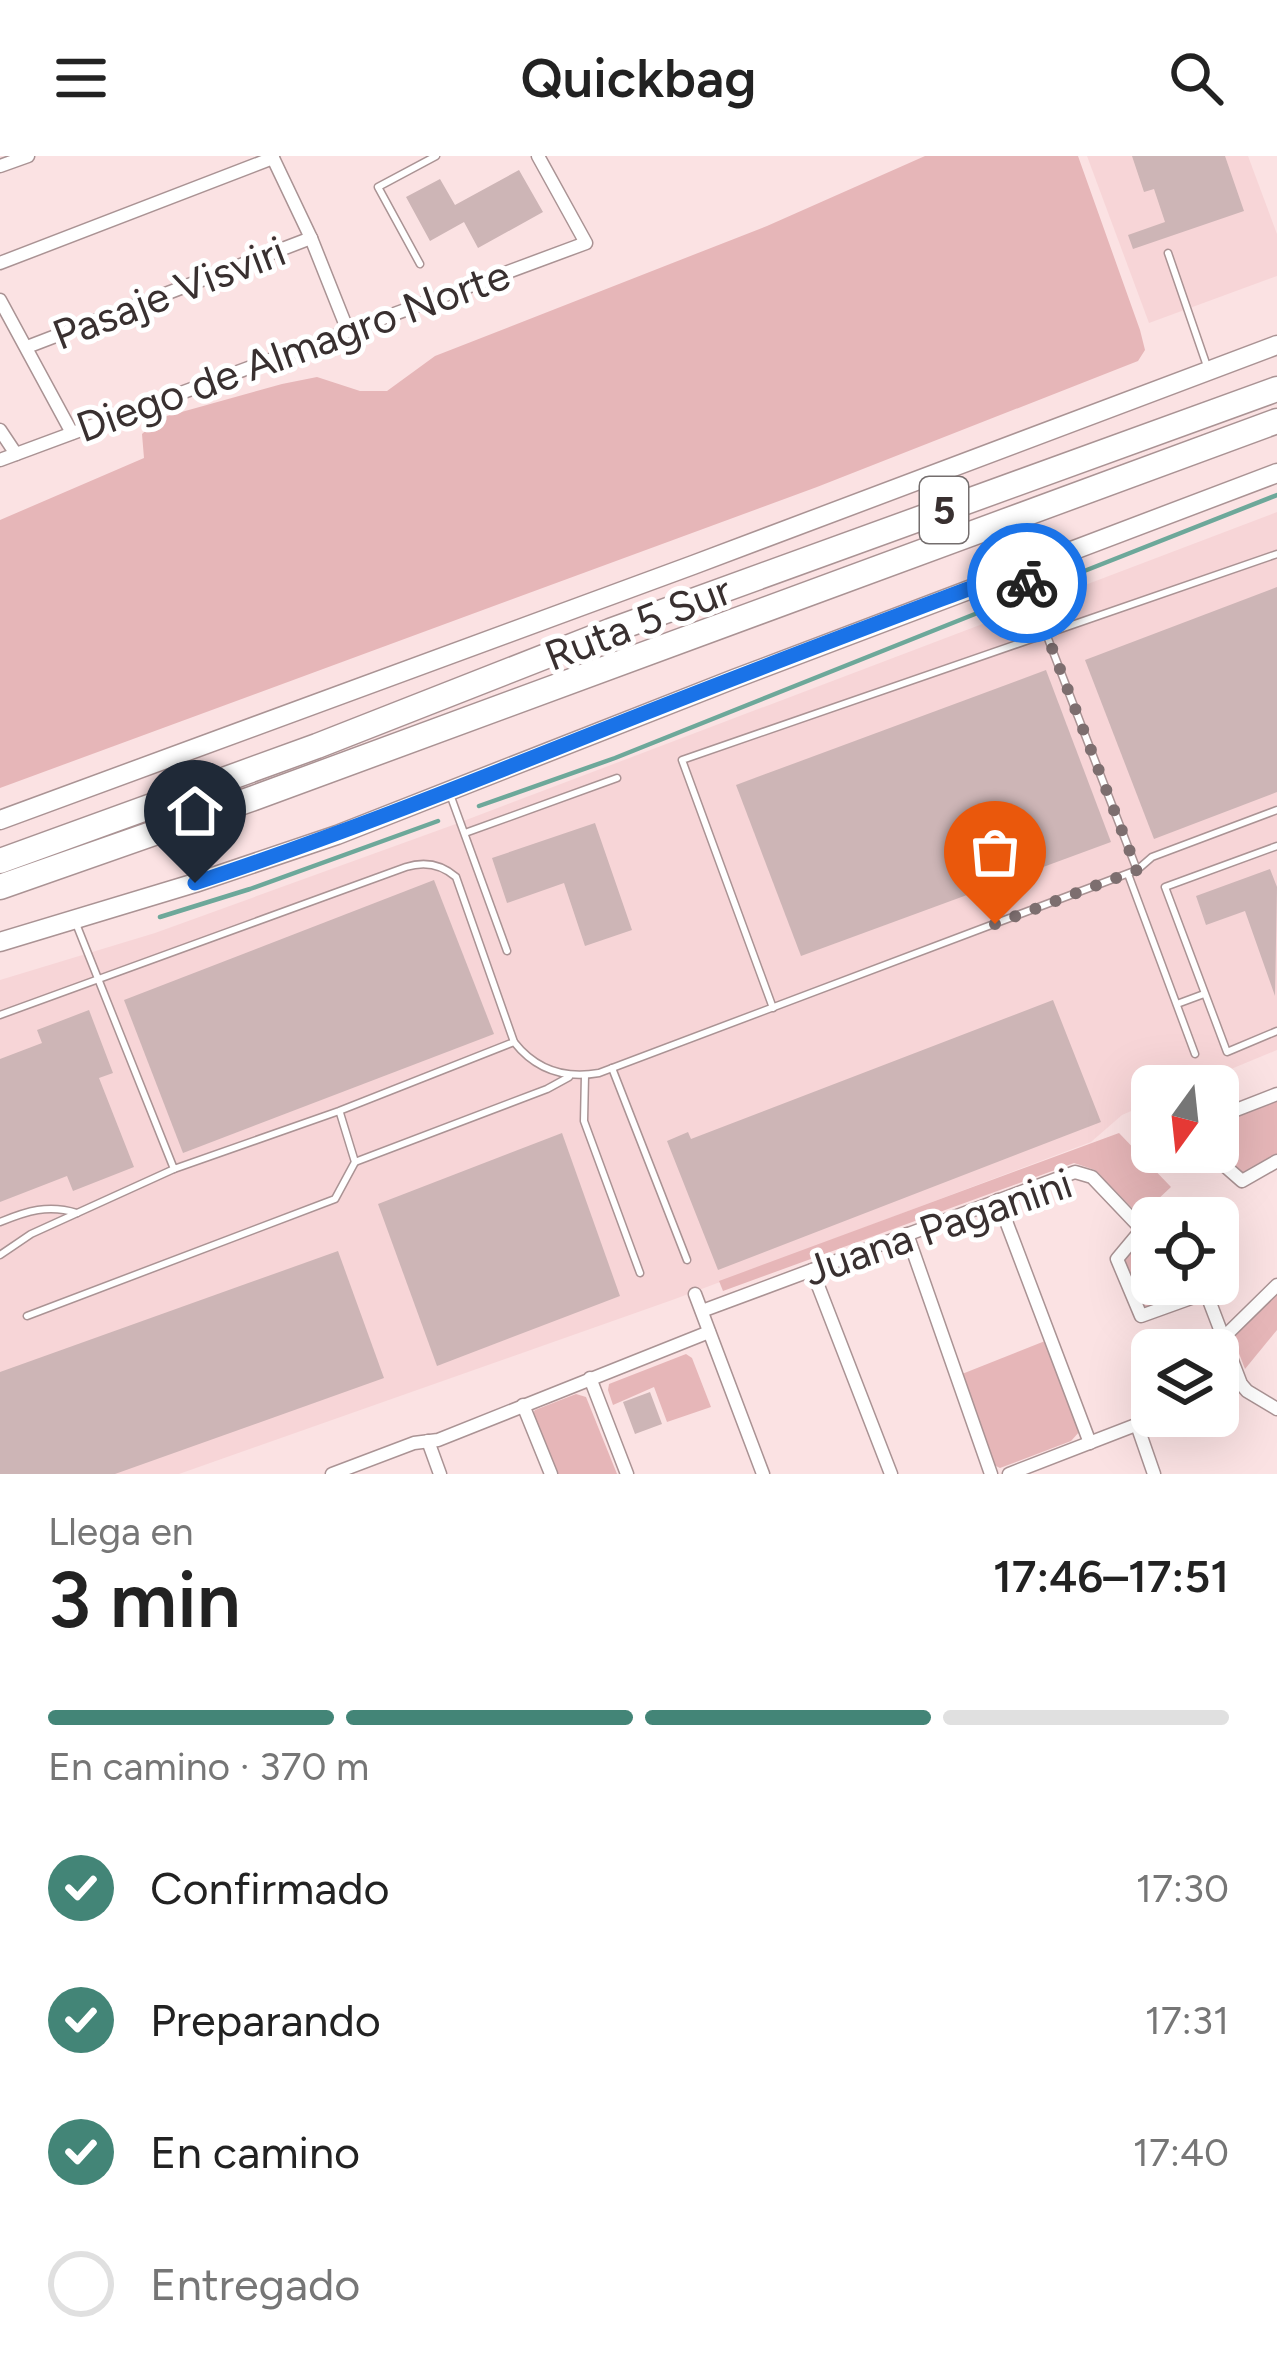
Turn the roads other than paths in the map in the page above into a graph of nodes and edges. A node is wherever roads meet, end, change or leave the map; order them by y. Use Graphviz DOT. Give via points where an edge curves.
graph roads {
  1 [pos="28,156"];
  2 [pos="436,156"];
  3 [pos="538,156"];
  4 [pos="272,157"];
  5 [pos="0,166"];
  6 [pos="311,238"];
  7 [pos="1168,253"];
  8 [pos="0,263"];
  9 [pos="420,264"];
  10 [pos="0,300"];
  11 [pos="348,331"];
  12 [pos="1277,345"];
  13 [pos="27,347"];
  14 [pos="1208,370"];
  15 [pos="1277,389"];
  16 [pos="1277,422"];
  17 [pos="0,430"];
  18 [pos="72,433"];
  19 [pos="16,454"];
  20 [pos="0,460"];
  21 [pos="1277,473"];
  22 [pos="1277,554"];
  23 [pos="1021,569"];
  24 [pos="1047,634"];
  25 [pos="617,778"];
  26 [pos="449,793"];
  27 [pos="1277,810"];
  28 [pos="0,820"];
  29 [pos="465,832"];
  30 [pos="1277,846"];
  31 [pos="0,861"];
  32 [pos="1133,872"];
  33 [pos="0,887"];
  34 [pos="75,919"];
  35 [pos="0,942"];
  36 [pos="507,951"];
  37 [pos="99,977"];
  38 [pos="1204,994"];
  39 [pos="1177,1004"];
  40 [pos="773,1008"];
  41 [pos="0,1015"];
  42 [pos="1277,1031"];
  43 [pos="514,1042"];
  44 [pos="1195,1054"];
  45 [pos="612,1067"];
  46 [pos="585,1075"];
  47 [pos="572,1076"];
  48 [pos="1277,1094"];
  49 [pos="1239,1109"];
  50 [pos="339,1112"];
  51 [pos="1277,1161"];
  52 [pos="355,1162"];
  53 [pos="174,1169"];
  54 [pos="1234,1173"];
  55 [pos="998,1200"];
  56 [pos="77,1213"];
  57 [pos="1131,1217"];
  58 [pos="0,1222"];
  59 [pos="907,1234"];
  60 [pos="1131,1247"];
  61 [pos="0,1255"];
  62 [pos="687,1260"];
  63 [pos="812,1270"];
  64 [pos="640,1273"];
  65 [pos="1277,1285"];
  66 [pos="695,1294"];
  67 [pos="1131,1294"];
  68 [pos="1135,1305"];
  69 [pos="1172,1305"];
  70 [pos="702,1311"];
  71 [pos="27,1316"];
  72 [pos="1232,1329"];
  73 [pos="710,1332"];
  74 [pos="590,1378"];
  75 [pos="1239,1378"];
  76 [pos="1241,1384"];
  77 [pos="524,1405"];
  78 [pos="1277,1409"];
  79 [pos="1131,1427"];
  80 [pos="1141,1437"];
  81 [pos="428,1441"];
  82 [pos="1090,1443"];
  83 [pos="1038,1469"];
  84 [pos="332,1474"];
  85 [pos="440,1474"];
  86 [pos="551,1474"];
  87 [pos="627,1474"];
  88 [pos="763,1474"];
  89 [pos="891,1474"];
  90 [pos="992,1474"];
  91 [pos="1009,1474"];
  92 [pos="1154,1474"];
  1 -- 5 [label="street"];
  2 -- 9 [label="lane" via="378,187"];
  3 -- 11 [label="street, Diego de Almagro Norte" via="586,243"];
  4 -- 6 [label="street"];
  4 -- 8 [label="street"];
  6 -- 11 [label="street"];
  6 -- 13 [label="street, Pasaje Visviri"];
  7 -- 14 [label="lane"];
  10 -- 13 [label="street"];
  11 -- 18 [label="street, Diego de Almagro Norte"];
  12 -- 14 [label="street"];
  13 -- 18 [label="street"];
  14 -- 28 [label="street"];
  15 -- 31 [label="highway, Ruta 5 Sur / 5"];
  16 -- 33 [label="highway, Ruta 5 Sur / 5"];
  17 -- 19 [label="street"];
  18 -- 19 [label="street, Diego de Almagro Norte"];
  19 -- 20 [label="street, Diego de Almagro Norte"];
  21 -- 23 [label="street"];
  22 -- 24 [label="lane"];
  23 -- 24 [label="lane"];
  23 -- 26 [label="street"];
  24 -- 32 [label="lane"];
  24 -- 40 [label="lane" via="682,760"];
  25 -- 29 [label="lane"];
  26 -- 29 [label="lane"];
  26 -- 34 [label="street"];
  27 -- 32 [label="lane" via="1152,857"];
  29 -- 36 [label="lane"];
  30 -- 38 [label="lane" via="1166,886"];
  32 -- 39 [label="lane"];
  32 -- 40 [label="lane"];
  34 -- 35 [label="street"];
  34 -- 37 [label="lane"];
  37 -- 41 [label="lane"];
  37 -- 43 [label="lane" via="430,864 456,877"];
  37 -- 53 [label="lane"];
  38 -- 39 [label="lane"];
  38 -- 42 [label="lane" via="1227,1052"];
  39 -- 44 [label="lane"];
  40 -- 45 [label="lane"];
  43 -- 47 [label="lane" via="545,1069"];
  43 -- 50 [label="lane"];
  45 -- 46 [label="lane"];
  45 -- 62 [label="lane"];
  46 -- 47 [label="lane"];
  46 -- 64 [label="lane" via="584,1121"];
  47 -- 52 [label="lane"];
  48 -- 49 [label="street"];
  50 -- 52 [label="lane"];
  50 -- 53 [label="lane"];
  51 -- 54 [label="street" via="1242,1180"];
  52 -- 71 [label="lane" via="326,1204"];
  53 -- 56 [label="lane"];
  55 -- 57 [label="street, Juana Paganini" via="1081,1173"];
  55 -- 59 [label="street, Juana Paganini"];
  55 -- 82 [label="street"];
  56 -- 58 [label="lane" via="40,1208"];
  56 -- 61 [label="lane"];
  59 -- 63 [label="street, Juana Paganini"];
  59 -- 90 [label="street"];
  60 -- 67 [label="street" via="1117,1259"];
  63 -- 70 [label="street, Juana Paganini"];
  63 -- 89 [label="street"];
  65 -- 72 [label="street"];
  66 -- 70 [label="street"];
  68 -- 69 [label="street" via="1143,1316"];
  70 -- 73 [label="street"];
  73 -- 74 [label="street"];
  73 -- 88 [label="street"];
  74 -- 77 [label="street"];
  74 -- 87 [label="street"];
  75 -- 76 [label="street"];
  76 -- 78 [label="street"];
  77 -- 81 [label="street"];
  77 -- 86 [label="street"];
  79 -- 82 [label="street"];
  80 -- 92 [label="street"];
  81 -- 84 [label="street"];
  81 -- 85 [label="street"];
  82 -- 83 [label="street"];
  83 -- 91 [label="street"];
}
